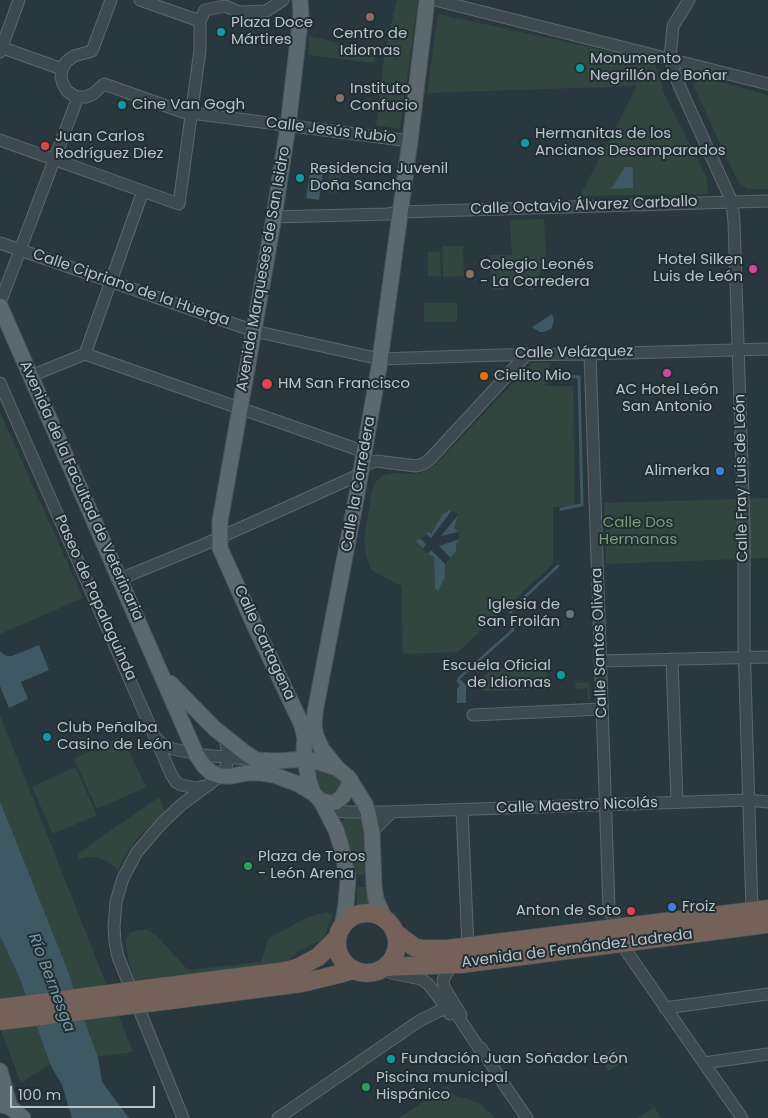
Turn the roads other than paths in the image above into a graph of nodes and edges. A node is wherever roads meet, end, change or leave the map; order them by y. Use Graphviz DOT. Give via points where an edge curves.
graph roads {
  1 [pos="19,0"];
  2 [pos="111,0"];
  3 [pos="140,0"];
  4 [pos="283,0"];
  5 [pos="300,0"];
  6 [pos="427,0"];
  7 [pos="435,0"];
  8 [pos="688,0"];
  9 [pos="225,3"];
  10 [pos="200,22"];
  11 [pos="1,49"];
  12 [pos="670,58"];
  13 [pos="62,69"];
  14 [pos="768,84"];
  15 [pos="78,97"];
  16 [pos="191,114"];
  17 [pos="288,126"];
  18 [pos="0,140"];
  19 [pos="410,141"];
  20 [pos="54,160"];
  21 [pos="143,191"];
  22 [pos="768,201"];
  23 [pos="732,202"];
  24 [pos="400,212"];
  25 [pos="274,217"];
  26 [pos="0,243"];
  27 [pos="20,250"];
  28 [pos="111,281"];
  29 [pos="0,305"];
  30 [pos="254,331"];
  31 [pos="768,349"];
  32 [pos="739,350"];
  33 [pos="85,354"];
  34 [pos="528,354"];
  35 [pos="590,354"];
  36 [pos="380,359"];
  37 [pos="31,376"];
  38 [pos="0,383"];
  39 [pos="240,408"];
  40 [pos="363,464"];
  41 [pos="220,537"];
  42 [pos="120,579"];
  43 [pos="768,657"];
  44 [pos="745,658"];
  45 [pos="672,659"];
  46 [pos="600,661"];
  47 [pos="162,675"];
  48 [pos="602,709"];
  49 [pos="315,712"];
  50 [pos="298,713"];
  51 [pos="473,715"];
  52 [pos="223,735"];
  53 [pos="155,737"];
  54 [pos="196,754"];
  55 [pos="305,754"];
  56 [pos="228,757"];
  57 [pos="256,760"];
  58 [pos="337,768"];
  59 [pos="215,780"];
  60 [pos="351,781"];
  61 [pos="749,800"];
  62 [pos="320,801"];
  63 [pos="677,802"];
  64 [pos="768,802"];
  65 [pos="605,804"];
  66 [pos="462,810"];
  67 [pos="368,812"];
  68 [pos="389,812"];
  69 [pos="372,832"];
  70 [pos="760,910"];
  71 [pos="385,919"];
  72 [pos="768,924"];
  73 [pos="339,933"];
  74 [pos="396,934"];
  75 [pos="623,935"];
  76 [pos="468,947"];
  77 [pos="453,964"];
  78 [pos="383,969"];
  79 [pos="353,970"];
  80 [pos="170,993"];
  81 [pos="768,994"];
  82 [pos="0,1008"];
  83 [pos="665,1008"];
  84 [pos="446,1009"];
  85 [pos="0,1021"];
  86 [pos="485,1054"];
  87 [pos="768,1054"];
  88 [pos="704,1063"];
  89 [pos="0,1071"];
  90 [pos="502,1083"];
  91 [pos="5,1106"];
  92 [pos="23,1118"];
  93 [pos="183,1118"];
  94 [pos="278,1118"];
  95 [pos="526,1118"];
  96 [pos="742,1118"];
  1 -- 11 [label="street"];
  2 -- 13 [label="street" via="92,51 74,56"];
  3 -- 10 [label="street"];
  4 -- 9 [label="street" via="266,11 239,12"];
  5 -- 17 [label="main road, Avenida Marqueses de San Isidro"];
  6 -- 19 [label="main road, Calle la Corredera"];
  7 -- 12 [label="street"];
  8 -- 12 [label="street" via="673,26"];
  9 -- 10 [label="street" via="205,10"];
  10 -- 16 [label="street" via="200,50"];
  11 -- 13 [label="street"];
  12 -- 14 [label="street"];
  12 -- 23 [label="street, Calle Fray Luis de León" via="678,83"];
  13 -- 15 [label="street" via="63,84 67,91"];
  15 -- 16 [label="street, Calle Jesús Rubio" via="93,94 104,84"];
  15 -- 20 [label="street"];
  16 -- 17 [label="street, Calle Jesús Rubio"];
  16 -- 21 [label="street" via="179,204"];
  17 -- 19 [label="street, Calle Jesús Rubio"];
  17 -- 25 [label="main road, Avenida Marqueses de San Isidro"];
  18 -- 20 [label="street"];
  19 -- 24 [label="main road, Calle la Corredera"];
  20 -- 21 [label="street"];
  20 -- 27 [label="street"];
  21 -- 28 [label="street"];
  22 -- 23 [label="street, Calle Octavio Álvarez Carballo"];
  23 -- 24 [label="street, Calle Octavio Álvarez Carballo"];
  23 -- 32 [label="street, Calle Fray Luis de León"];
  24 -- 25 [label="street, Calle Octavio Álvarez Carballo"];
  24 -- 36 [label="main road, Calle la Corredera"];
  25 -- 30 [label="main road, Avenida Marqueses de San Isidro"];
  26 -- 27 [label="street, Calle Cipriano de la Huerga"];
  27 -- 28 [label="street, Calle Cipriano de la Huerga"];
  27 -- 29 [label="street"];
  28 -- 30 [label="street, Calle Cipriano de la Huerga"];
  28 -- 33 [label="street"];
  29 -- 37 [label="main road, Avenida de la Facultad de Veterinaria"];
  30 -- 36 [label="street, Calle Cipriano de la Huerga"];
  30 -- 39 [label="main road, Avenida Marqueses de San Isidro"];
  31 -- 32 [label="street, Calle Velázquez"];
  32 -- 35 [label="street, Calle Velázquez"];
  32 -- 44 [label="street, Calle Fray Luis de León"];
  33 -- 37 [label="street"];
  33 -- 39 [label="street"];
  34 -- 35 [label="street, Calle Velázquez"];
  34 -- 36 [label="street, Calle Velázquez"];
  34 -- 40 [label="street" via="423,464 376,461"];
  35 -- 46 [label="street, Calle Santos Olivera"];
  36 -- 40 [label="main road, Calle la Corredera"];
  37 -- 42 [label="main road, Avenida de la Facultad de Veterinaria"];
  38 -- 53 [label="street, Paseo de Papalaguinda"];
  39 -- 40 [label="street"];
  39 -- 41 [label="main road, Avenida Marqueses de San Isidro"];
  40 -- 41 [label="street"];
  40 -- 49 [label="main road, Calle la Corredera"];
  41 -- 42 [label="street"];
  41 -- 50 [label="main road, Calle Cartagena" via="220,548"];
  42 -- 47 [label="main road, Avenida de la Facultad de Veterinaria"];
  43 -- 44 [label="street"];
  44 -- 45 [label="street"];
  44 -- 61 [label="street, Calle Fray Luis de León"];
  45 -- 46 [label="street"];
  45 -- 63 [label="street"];
  46 -- 48 [label="street, Calle Santos Olivera"];
  47 -- 52 [label="main road, Avenida de la Facultad de Veterinaria"];
  47 -- 54 [label="main road, Avenida de la Facultad de Veterinaria"];
  48 -- 51 [label="street"];
  48 -- 65 [label="street, Calle Santos Olivera"];
  49 -- 50 [label="street"];
  49 -- 58 [label="main road, Calle la Corredera" via="316,736"];
  50 -- 55 [label="main road, Calle Cartagena" via="305,739"];
  52 -- 56 [label="street"];
  52 -- 57 [label="main road, Avenida de la Facultad de Veterinaria"];
  53 -- 54 [label="street" via="173,749"];
  53 -- 59 [label="street, Paseo de Papalaguinda" via="176,782 181,786 196,788"];
  54 -- 56 [label="street"];
  54 -- 59 [label="main road, Avenida de la Facultad de Veterinaria"];
  55 -- 57 [label="main road" via="276,761"];
  55 -- 58 [label="main road"];
  55 -- 62 [label="main road, Calle Cartagena" via="309,781"];
  56 -- 57 [label="street"];
  56 -- 59 [label="street" via="226,767"];
  58 -- 60 [label="main road, Calle la Corredera"];
  59 -- 62 [label="main road" via="247,773 274,775 298,784"];
  59 -- 93 [label="street" via="172,813 137,852 123,878 116,902 114,926 118,958"];
  60 -- 62 [label="main road" via="336,802"];
  60 -- 67 [label="main road, Calle la Corredera"];
  61 -- 63 [label="street, Calle Maestro Nicolás"];
  61 -- 64 [label="street, Calle Maestro Nicolás"];
  61 -- 70 [label="street, Calle Fray Luis de León"];
  62 -- 67 [label="street, Calle Maestro Nicolás"];
  62 -- 73 [label="main road" via="336,830 348,879"];
  63 -- 65 [label="street, Calle Maestro Nicolás"];
  65 -- 66 [label="street, Calle Maestro Nicolás"];
  65 -- 75 [label="street, Calle Santos Olivera" via="609,908"];
  66 -- 68 [label="street, Calle Maestro Nicolás"];
  66 -- 76 [label="street"];
  67 -- 68 [label="street, Calle Maestro Nicolás"];
  67 -- 69 [label="main road, Calle la Corredera"];
  68 -- 69 [label="street"];
  69 -- 71 [label="main road, Calle la Corredera" via="376,900"];
  70 -- 75 [label="highway, Avenida de Fernández Ladreda"];
  71 -- 73 [label="highway" via="375,914 352,917"];
  71 -- 74 [label="highway"];
  72 -- 75 [label="highway, Avenida de Fernández Ladreda"];
  73 -- 79 [label="highway" via="341,957"];
  73 -- 80 [label="highway" via="318,957 298,967"];
  74 -- 76 [label="highway, Avenida de Fernández Ladreda" via="423,950"];
  74 -- 78 [label="highway" via="396,953"];
  75 -- 76 [label="highway, Avenida de Fernández Ladreda"];
  75 -- 77 [label="highway, Avenida de Fernández Ladreda"];
  75 -- 83 [label="street, Calle Santos Olivera" via="627,952"];
  77 -- 78 [label="highway, Avenida de Fernández Ladreda"];
  77 -- 86 [label="street" via="443,980 444,987"];
  78 -- 79 [label="highway" via="371,973"];
  78 -- 84 [label="street" via="421,979 433,989"];
  79 -- 80 [label="highway" via="302,983"];
  80 -- 82 [label="highway, bridge"];
  80 -- 85 [label="highway, bridge"];
  81 -- 83 [label="street"];
  83 -- 88 [label="street, Calle Santos Olivera"];
  84 -- 86 [label="street" via="457,1015"];
  84 -- 90 [label="street"];
  84 -- 94 [label="street" via="419,1020"];
  86 -- 90 [label="street"];
  87 -- 88 [label="street"];
  88 -- 96 [label="street, Calle Santos Olivera"];
  89 -- 91 [label="main road"];
  90 -- 95 [label="street"];
  91 -- 92 [label="main road"];
}
